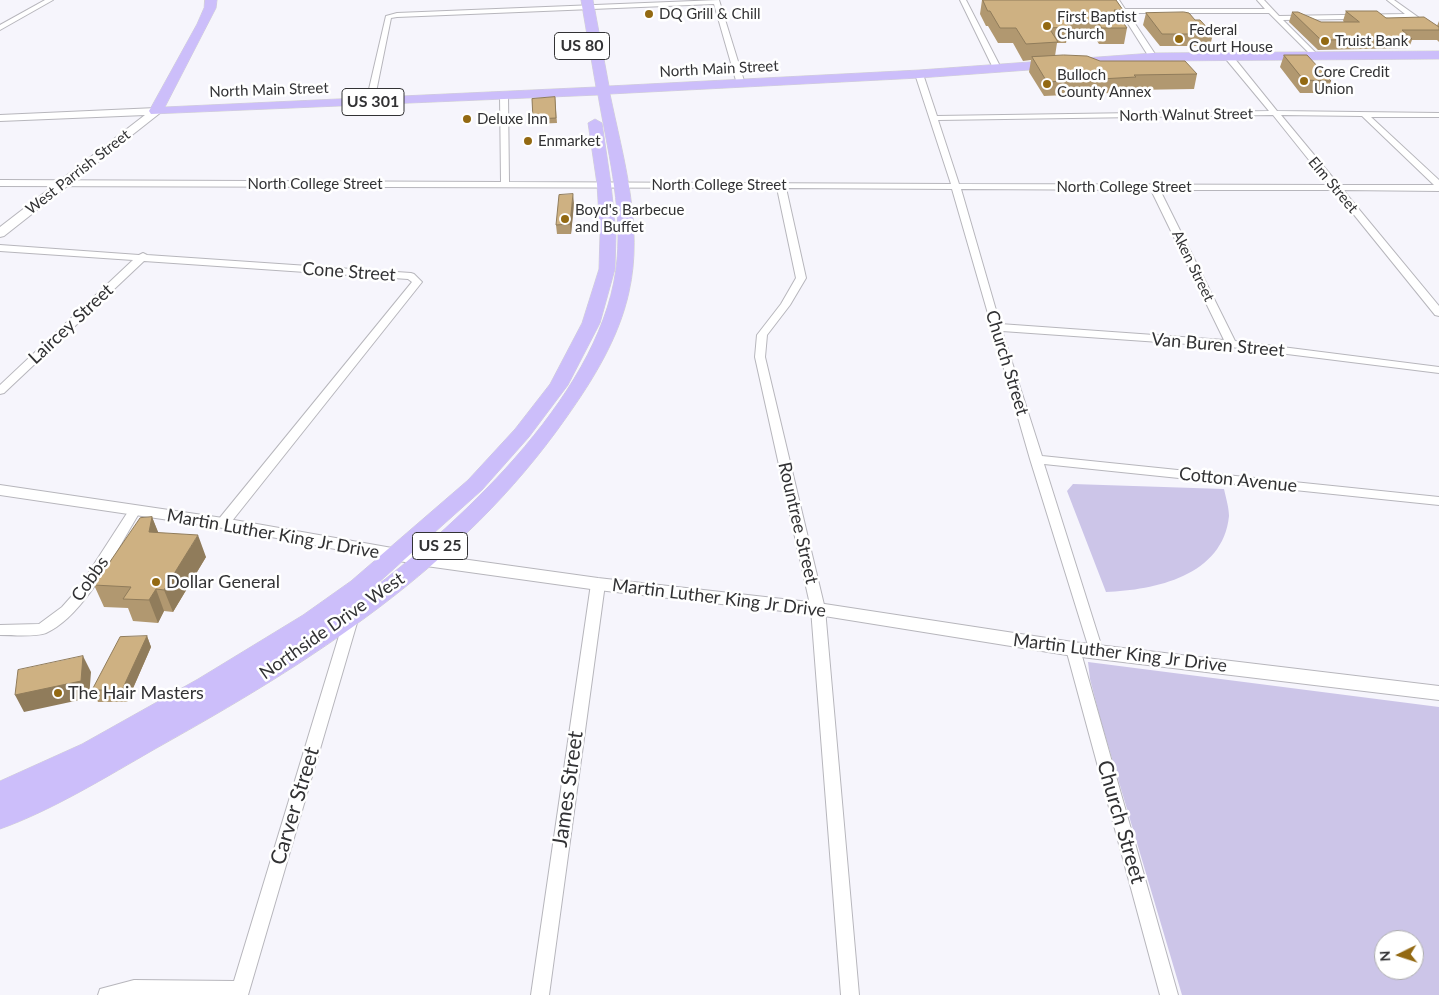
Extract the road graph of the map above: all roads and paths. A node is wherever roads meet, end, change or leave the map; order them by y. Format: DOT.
graph roads {
  1 [pos="50,0"];
  2 [pos="211,0"];
  3 [pos="963,0"];
  4 [pos="1116,0"];
  5 [pos="1260,0"];
  6 [pos="1390,0"];
  7 [pos="716,1"];
  8 [pos="574,4"];
  9 [pos="587,4"];
  10 [pos="1124,11"];
  11 [pos="1271,11"];
  12 [pos="1413,16"];
  13 [pos="1277,18"];
  14 [pos="1422,22"];
  15 [pos="1439,22"];
  16 [pos="577,23"];
  17 [pos="0,28"];
  18 [pos="1439,34"];
  19 [pos="1228,56"];
  20 [pos="1314,56"];
  21 [pos="1153,57"];
  22 [pos="1437,57"];
  23 [pos="997,68"];
  24 [pos="919,74"];
  25 [pos="741,84"];
  26 [pos="594,86"];
  27 [pos="504,96"];
  28 [pos="370,102"];
  29 [pos="156,111"];
  30 [pos="1273,114"];
  31 [pos="1364,114"];
  32 [pos="1439,115"];
  33 [pos="0,118"];
  34 [pos="934,118"];
  35 [pos="66,182"];
  36 [pos="0,183"];
  37 [pos="505,184"];
  38 [pos="612,184"];
  39 [pos="781,186"];
  40 [pos="956,187"];
  41 [pos="1154,187"];
  42 [pos="1439,187"];
  43 [pos="1336,188"];
  44 [pos="0,233"];
  45 [pos="0,248"];
  46 [pos="143,256"];
  47 [pos="1439,313"];
  48 [pos="996,327"];
  49 [pos="1231,344"];
  50 [pos="1439,370"];
  51 [pos="0,391"];
  52 [pos="1036,459"];
  53 [pos="0,490"];
  54 [pos="1439,501"];
  55 [pos="135,510"];
  56 [pos="223,522"];
  57 [pos="396,556"];
  58 [pos="426,560"];
  59 [pos="598,584"];
  60 [pos="818,609"];
  61 [pos="352,616"];
  62 [pos="0,630"];
  63 [pos="1073,649"];
  64 [pos="1096,651"];
  65 [pos="1439,693"];
  66 [pos="0,793"];
  67 [pos="0,817"];
  68 [pos="240,992"];
  69 [pos="107,995"];
  70 [pos="540,995"];
  71 [pos="850,995"];
  72 [pos="1169,995"];
  1 -- 17 [label="street"];
  2 -- 29 [label="main road"];
  3 -- 23 [label="street"];
  4 -- 10 [label="street"];
  5 -- 11 [label="street"];
  6 -- 12 [label="street"];
  7 -- 9 [label="street"];
  7 -- 25 [label="street"];
  8 -- 9 [label="street"];
  8 -- 16 [label="main road, US 80"];
  8 -- 28 [label="street"];
  9 -- 26 [label="main road, US 80"];
  10 -- 11 [label="street"];
  10 -- 21 [label="street"];
  11 -- 13 [label="street"];
  12 -- 13 [label="street"];
  12 -- 14 [label="street"];
  13 -- 20 [label="street"];
  14 -- 15 [label="street"];
  14 -- 18 [label="street"];
  19 -- 20 [label="main road, North Main Street"];
  19 -- 21 [label="main road, North Main Street"];
  19 -- 30 [label="street, Elm Street"];
  20 -- 22 [label="main road, North Main Street"];
  21 -- 23 [label="main road, North Main Street"];
  23 -- 24 [label="main road, North Main Street"];
  24 -- 25 [label="main road, North Main Street"];
  24 -- 34 [label="street, Church Street"];
  25 -- 26 [label="main road, North Main Street"];
  26 -- 27 [label="main road, North Main Street / US 301"];
  26 -- 38 [label="main road, Northside Drive West / US 25"];
  27 -- 28 [label="main road, North Main Street / US 301"];
  27 -- 37 [label="street"];
  28 -- 29 [label="main road, North Main Street / US 301"];
  29 -- 33 [label="street, North Main Street"];
  29 -- 35 [label="street, West Parrish Street"];
  30 -- 31 [label="street, North Walnut Street"];
  30 -- 34 [label="street, North Walnut Street"];
  30 -- 43 [label="street, Elm Street"];
  31 -- 32 [label="street, North Walnut Street"];
  31 -- 42 [label="street"];
  34 -- 40 [label="street, Church Street"];
  35 -- 36 [label="street, North College Street"];
  35 -- 37 [label="street, North College Street"];
  35 -- 44 [label="street, West Parrish Street"];
  37 -- 38 [label="street, North College Street"];
  38 -- 39 [label="street, North College Street"];
  38 -- 57 [label="main road, Northside Drive West / US 25"];
  38 -- 58 [label="main road, Northside Drive West / US 25"];
  39 -- 40 [label="street, North College Street"];
  39 -- 60 [label="street, Rountree Street"];
  40 -- 41 [label="street, North College Street"];
  40 -- 48 [label="street, Church Street"];
  41 -- 43 [label="street, North College Street"];
  41 -- 49 [label="street, Aken Street"];
  42 -- 43 [label="street, North College Street"];
  43 -- 47 [label="street, Elm Street"];
  45 -- 46 [label="street, Cone Street"];
  46 -- 51 [label="street, Laircey Street"];
  46 -- 56 [label="street, Cone Street"];
  48 -- 49 [label="street, Van Buren Street"];
  48 -- 52 [label="street, Church Street"];
  49 -- 50 [label="street, Van Buren Street"];
  52 -- 54 [label="street, Cotton Avenue"];
  52 -- 64 [label="street, Church Street"];
  53 -- 55 [label="street, Martin Luther King Jr Drive"];
  55 -- 56 [label="street, Martin Luther King Jr Drive"];
  55 -- 62 [label="street, Cobbs"];
  56 -- 57 [label="street, Martin Luther King Jr Drive"];
  57 -- 58 [label="street, Martin Luther King Jr Drive"];
  57 -- 66 [label="main road, Northside Drive West / US 25"];
  58 -- 59 [label="street, Martin Luther King Jr Drive"];
  58 -- 61 [label="main road, Northside Drive West / US 25"];
  59 -- 60 [label="street, Martin Luther King Jr Drive"];
  59 -- 70 [label="street, James Street"];
  60 -- 63 [label="street, Martin Luther King Jr Drive"];
  60 -- 71 [label="street, Rountree Street"];
  61 -- 67 [label="main road, Northside Drive West / US 25"];
  61 -- 68 [label="street, Carver Street"];
  63 -- 64 [label="street, Martin Luther King Jr Drive"];
  63 -- 72 [label="street, Church Street"];
  64 -- 65 [label="street, Martin Luther King Jr Drive"];
  68 -- 69 [label="street"];
}
